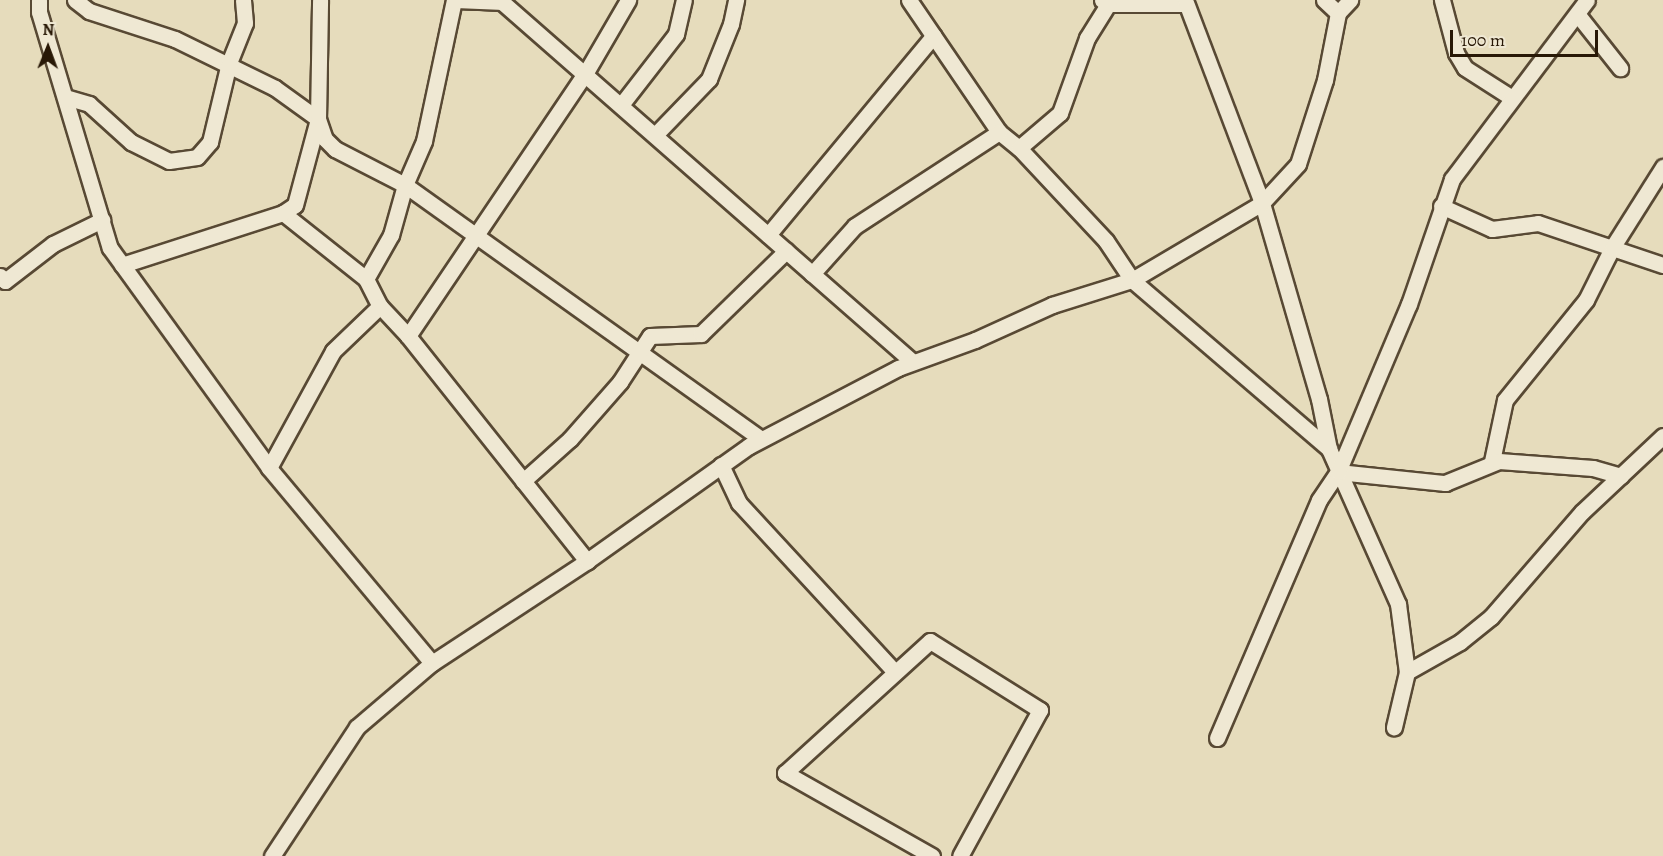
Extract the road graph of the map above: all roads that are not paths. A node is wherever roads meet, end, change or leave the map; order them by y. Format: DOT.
graph roads {
  1 [pos="39,0"];
  2 [pos="75,0"];
  3 [pos="243,0"];
  4 [pos="320,0"];
  5 [pos="455,0"];
  6 [pos="628,0"];
  7 [pos="684,0"];
  8 [pos="736,0"];
  9 [pos="909,0"];
  10 [pos="1324,0"];
  11 [pos="1350,0"];
  12 [pos="1442,0"];
  13 [pos="1587,0"];
  14 [pos="504,1"];
  15 [pos="1105,2"];
  16 [pos="1186,2"];
  17 [pos="1338,13"];
  18 [pos="1578,15"];
  19 [pos="933,36"];
  20 [pos="229,63"];
  21 [pos="1620,68"];
  22 [pos="585,74"];
  23 [pos="64,97"];
  24 [pos="1512,98"];
  25 [pos="621,105"];
  26 [pos="318,119"];
  27 [pos="999,132"];
  28 [pos="655,135"];
  29 [pos="1019,148"];
  30 [pos="1663,166"];
  31 [pos="405,185"];
  32 [pos="1262,203"];
  33 [pos="1441,206"];
  34 [pos="283,213"];
  35 [pos="102,220"];
  36 [pos="768,235"];
  37 [pos="472,236"];
  38 [pos="1612,248"];
  39 [pos="786,251"];
  40 [pos="122,265"];
  41 [pos="1663,265"];
  42 [pos="812,274"];
  43 [pos="0,276"];
  44 [pos="366,279"];
  45 [pos="1132,280"];
  46 [pos="380,306"];
  47 [pos="408,336"];
  48 [pos="638,354"];
  49 [pos="913,362"];
  50 [pos="1663,436"];
  51 [pos="761,439"];
  52 [pos="1329,449"];
  53 [pos="1492,461"];
  54 [pos="721,465"];
  55 [pos="269,468"];
  56 [pos="1338,472"];
  57 [pos="1621,476"];
  58 [pos="523,481"];
  59 [pos="587,561"];
  60 [pos="432,663"];
  61 [pos="895,672"];
  62 [pos="1407,672"];
  63 [pos="1394,727"];
  64 [pos="1217,738"];
  65 [pos="272,856"];
  66 [pos="932,856"];
  67 [pos="960,856"];
  1 -- 23 [label="street"];
  2 -- 20 [label="street"];
  3 -- 20 [label="street"];
  4 -- 26 [label="street"];
  5 -- 14 [label="street"];
  5 -- 31 [label="street"];
  6 -- 22 [label="street"];
  7 -- 25 [label="street"];
  8 -- 28 [label="street"];
  9 -- 19 [label="street"];
  10 -- 17 [label="street"];
  11 -- 17 [label="street"];
  12 -- 24 [label="street"];
  13 -- 18 [label="street"];
  14 -- 22 [label="street"];
  15 -- 16 [label="street"];
  15 -- 29 [label="street"];
  16 -- 32 [label="street"];
  17 -- 32 [label="street"];
  18 -- 21 [label="street"];
  18 -- 24 [label="street"];
  19 -- 27 [label="street"];
  19 -- 36 [label="street"];
  20 -- 23 [label="street"];
  20 -- 26 [label="street"];
  22 -- 25 [label="street"];
  22 -- 37 [label="street"];
  23 -- 35 [label="street"];
  24 -- 33 [label="street"];
  25 -- 28 [label="street"];
  26 -- 31 [label="street"];
  26 -- 34 [label="street"];
  27 -- 29 [label="street"];
  27 -- 42 [label="street"];
  28 -- 36 [label="street"];
  29 -- 45 [label="street"];
  30 -- 38 [label="street"];
  31 -- 37 [label="street"];
  31 -- 44 [label="street"];
  32 -- 45 [label="street"];
  32 -- 52 [label="street"];
  33 -- 38 [label="street"];
  33 -- 56 [label="street"];
  34 -- 40 [label="street"];
  34 -- 44 [label="street"];
  35 -- 40 [label="street"];
  35 -- 43 [label="street"];
  36 -- 39 [label="street"];
  37 -- 47 [label="street"];
  37 -- 48 [label="street"];
  38 -- 41 [label="street"];
  38 -- 53 [label="street"];
  39 -- 42 [label="street"];
  39 -- 48 [label="street"];
  40 -- 55 [label="street"];
  42 -- 49 [label="street"];
  44 -- 46 [label="street"];
  45 -- 49 [label="street"];
  45 -- 52 [label="street"];
  46 -- 47 [label="street"];
  46 -- 55 [label="street"];
  47 -- 58 [label="street"];
  48 -- 51 [label="street"];
  48 -- 58 [label="street"];
  49 -- 51 [label="street"];
  50 -- 57 [label="street"];
  51 -- 54 [label="street"];
  52 -- 56 [label="street"];
  53 -- 56 [label="street"];
  53 -- 57 [label="street"];
  54 -- 59 [label="street"];
  54 -- 61 [label="street"];
  55 -- 60 [label="street"];
  56 -- 62 [label="street"];
  56 -- 64 [label="street"];
  57 -- 62 [label="street"];
  58 -- 59 [label="street"];
  59 -- 60 [label="street"];
  60 -- 65 [label="street"];
  61 -- 66 [label="street"];
  61 -- 67 [label="street"];
  62 -- 63 [label="street"];
}
